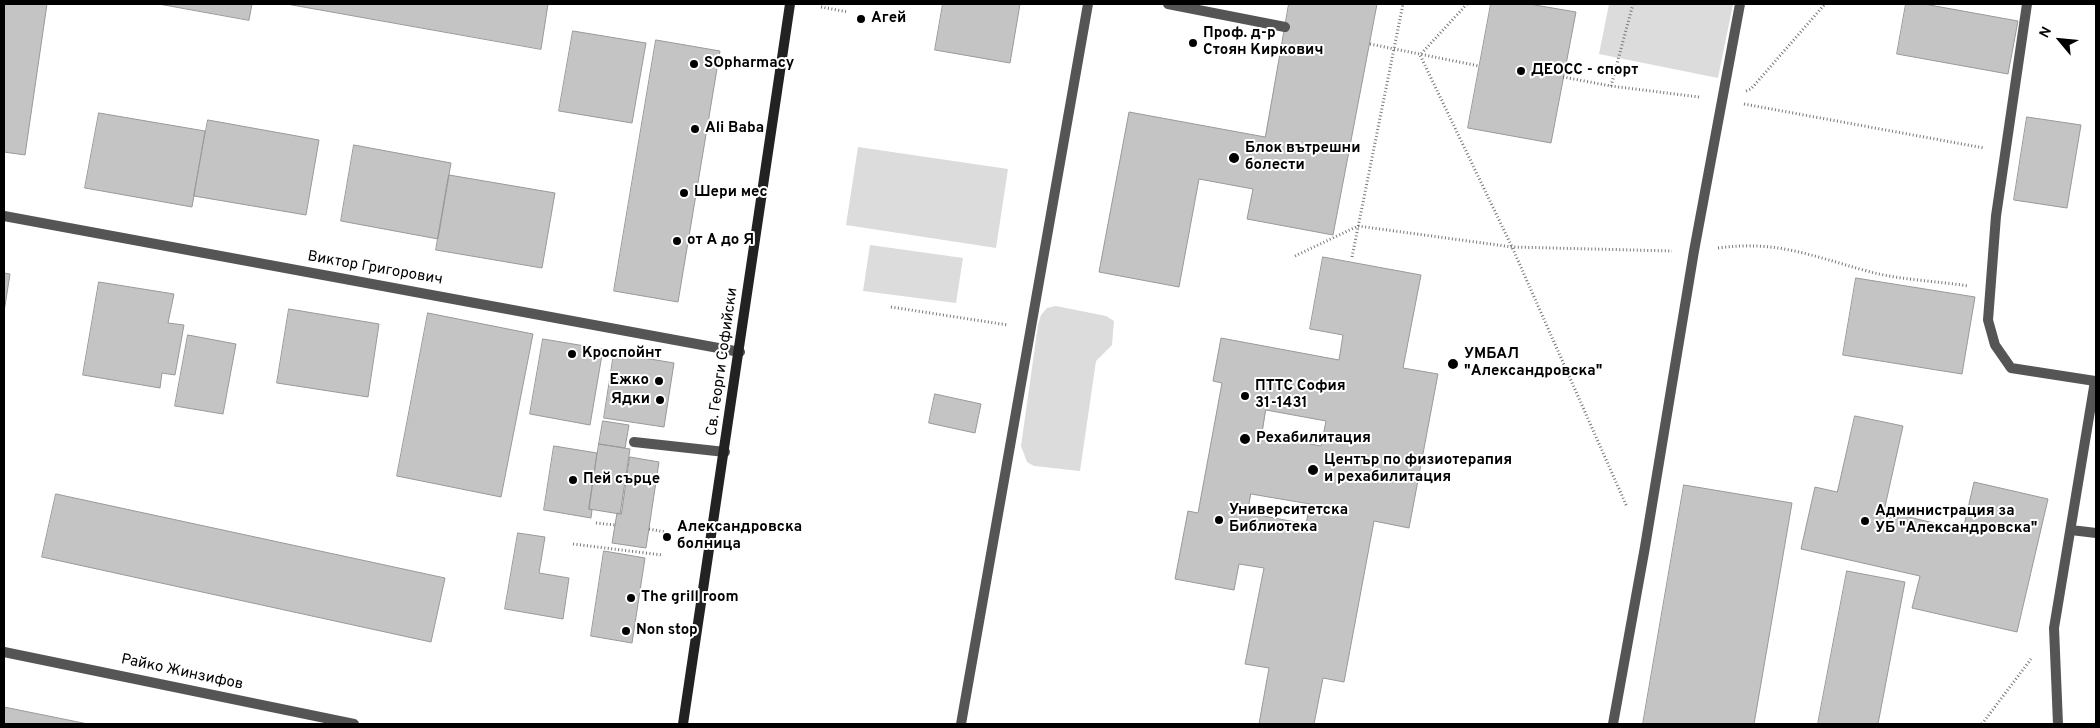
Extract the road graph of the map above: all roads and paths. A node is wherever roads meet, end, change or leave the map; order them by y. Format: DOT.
graph roads {
  1 [pos="790,4"];
  2 [pos="1088,4"];
  3 [pos="1168,4"];
  4 [pos="1404,4"];
  5 [pos="1468,4"];
  6 [pos="1633,4"];
  7 [pos="1740,4"];
  8 [pos="1825,4"];
  9 [pos="2027,4"];
  10 [pos="821,7"];
  11 [pos="848,12"];
  12 [pos="1285,27"];
  13 [pos="1370,44"];
  14 [pos="1395,50"];
  15 [pos="1420,55"];
  16 [pos="1479,66"];
  17 [pos="1563,77"];
  18 [pos="1611,86"];
  19 [pos="1722,100"];
  20 [pos="2006,152"];
  21 [pos="4,216"];
  22 [pos="1358,226"];
  23 [pos="1512,247"];
  24 [pos="1694,251"];
  25 [pos="1295,256"];
  26 [pos="1352,256"];
  27 [pos="1990,289"];
  28 [pos="890,307"];
  29 [pos="1030,329"];
  30 [pos="740,352"];
  31 [pos="2096,381"];
  32 [pos="634,442"];
  33 [pos="725,452"];
  34 [pos="1629,511"];
  35 [pos="596,523"];
  36 [pos="615,525"];
  37 [pos="649,529"];
  38 [pos="2071,530"];
  39 [pos="666,532"];
  40 [pos="2096,533"];
  41 [pos="573,544"];
  42 [pos="662,555"];
  43 [pos="2054,628"];
  44 [pos="4,652"];
  45 [pos="326,721"];
  46 [pos="354,724"];
  47 [pos="683,724"];
  48 [pos="962,724"];
  49 [pos="1613,724"];
  50 [pos="1982,724"];
  51 [pos="2058,724"];
  1 -- 30 [label="main road, Св. Георги Софийски"];
  2 -- 29 [label="street"];
  3 -- 12 [label="street"];
  4 -- 14 [label="path"];
  5 -- 15 [label="path"];
  6 -- 18 [label="path"];
  7 -- 19 [label="street"];
  8 -- 19 [label="path"];
  9 -- 20 [label="street"];
  10 -- 11 [label="path"];
  13 -- 14 [label="path"];
  14 -- 15 [label="path"];
  14 -- 22 [label="path"];
  15 -- 16 [label="path"];
  15 -- 23 [label="path"];
  17 -- 18 [label="path"];
  18 -- 19 [label="path"];
  19 -- 20 [label="path"];
  19 -- 24 [label="street"];
  20 -- 27 [label="street"];
  21 -- 30 [label="street, Виктор Григорович"];
  22 -- 23 [label="path"];
  22 -- 25 [label="path"];
  22 -- 26 [label="path"];
  23 -- 24 [label="path"];
  23 -- 34 [label="path"];
  24 -- 27 [label="path"];
  24 -- 49 [label="street"];
  27 -- 31 [label="street"];
  28 -- 29 [label="path"];
  29 -- 48 [label="street"];
  30 -- 33 [label="main road, Св. Георги Софийски"];
  31 -- 38 [label="street"];
  32 -- 33 [label="street"];
  33 -- 47 [label="main road, Св. Георги Софийски"];
  35 -- 36 [label="path"];
  37 -- 39 [label="path"];
  38 -- 40 [label="street"];
  38 -- 43 [label="street"];
  41 -- 42 [label="path"];
  43 -- 50 [label="path"];
  43 -- 51 [label="street"];
  44 -- 45 [label="street, Райко Жинзифов"];
  45 -- 46 [label="street, Райко Жинзифов"];
}
